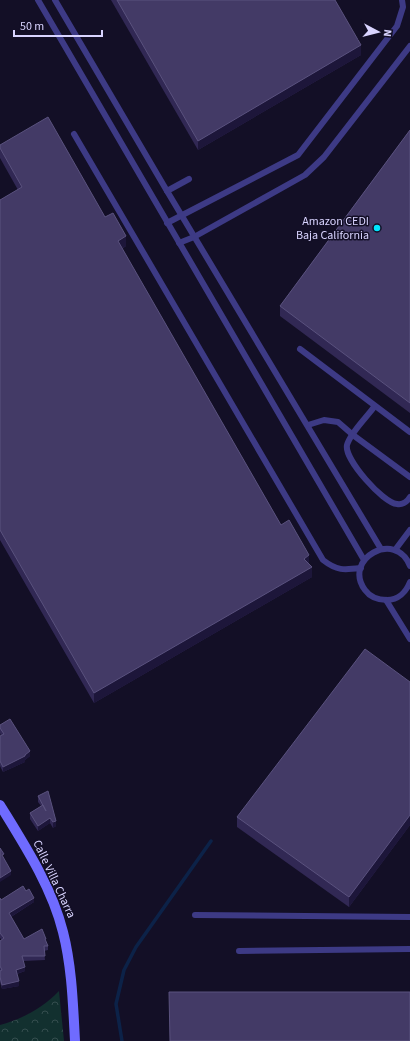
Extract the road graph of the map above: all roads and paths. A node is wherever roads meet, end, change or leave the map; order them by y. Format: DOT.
graph roads {
  1 [pos="38,0"];
  2 [pos="56,0"];
  3 [pos="402,0"];
  4 [pos="410,46"];
  5 [pos="74,134"];
  6 [pos="189,179"];
  7 [pos="167,191"];
  8 [pos="181,216"];
  9 [pos="167,223"];
  10 [pos="194,237"];
  11 [pos="179,243"];
  12 [pos="300,349"];
  13 [pos="374,407"];
  14 [pos="308,425"];
  15 [pos="410,432"];
  16 [pos="353,435"];
  17 [pos="410,477"];
  18 [pos="410,497"];
  19 [pos="410,530"];
  20 [pos="381,549"];
  21 [pos="395,550"];
  22 [pos="364,560"];
  23 [pos="410,566"];
  24 [pos="360,568"];
  25 [pos="410,582"];
  26 [pos="386,600"];
  27 [pos="410,639"];
  28 [pos="0,805"];
  29 [pos="195,914"];
  30 [pos="410,917"];
  31 [pos="410,949"];
  32 [pos="239,951"];
  33 [pos="75,1041"];
  1 -- 9 [label="lane"];
  2 -- 7 [label="lane"];
  3 -- 8 [label="lane"];
  4 -- 10 [label="lane"];
  5 -- 24 [label="lane"];
  6 -- 7 [label="lane"];
  7 -- 8 [label="lane"];
  8 -- 9 [label="lane"];
  8 -- 10 [label="lane"];
  9 -- 11 [label="lane"];
  10 -- 11 [label="lane"];
  10 -- 14 [label="lane"];
  11 -- 22 [label="lane"];
  12 -- 13 [label="lane"];
  13 -- 15 [label="lane"];
  13 -- 16 [label="lane"];
  14 -- 16 [label="lane"];
  14 -- 20 [label="lane"];
  16 -- 17 [label="lane"];
  16 -- 18 [label="lane"];
  19 -- 21 [label="lane"];
  20 -- 21 [label="lane"];
  20 -- 22 [label="lane"];
  21 -- 23 [label="lane"];
  22 -- 24 [label="lane"];
  24 -- 26 [label="lane"];
  25 -- 26 [label="lane"];
  26 -- 27 [label="lane"];
  28 -- 33 [label="street, Calle Villa Charra"];
  29 -- 30 [label="lane"];
  31 -- 32 [label="lane"];
}
